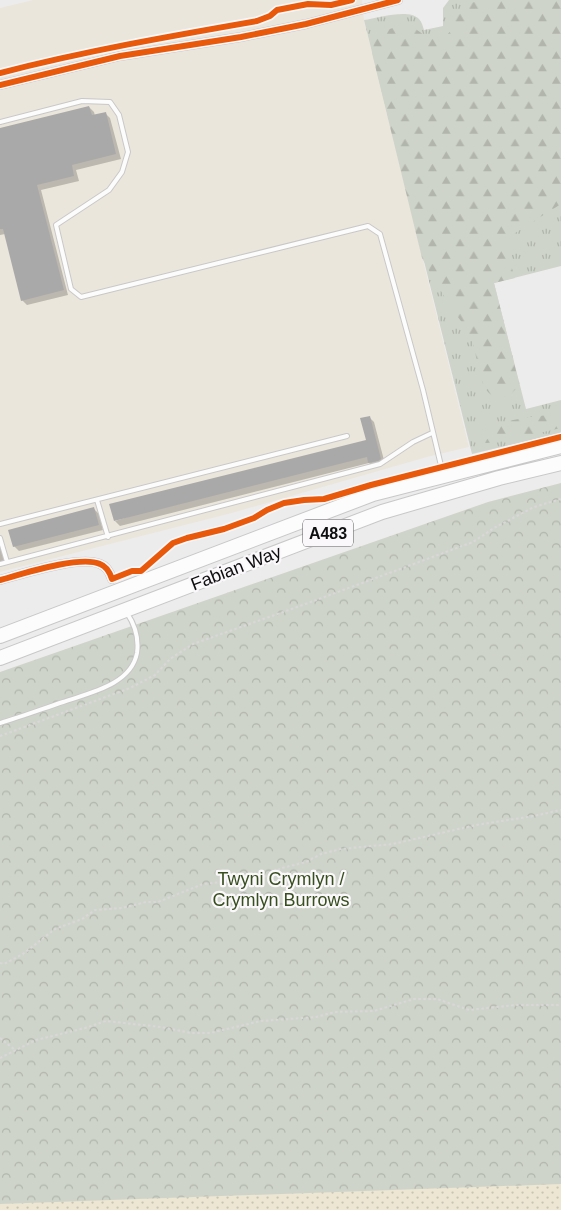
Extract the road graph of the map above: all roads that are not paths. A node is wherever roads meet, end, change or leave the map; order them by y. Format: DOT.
graph roads {
  1 [pos="398,0"];
  2 [pos="0,85"];
  3 [pos="0,122"];
  4 [pos="432,433"];
  5 [pos="347,436"];
  6 [pos="561,446"];
  7 [pos="561,463"];
  8 [pos="444,476"];
  9 [pos="97,500"];
  10 [pos="0,524"];
  11 [pos="108,537"];
  12 [pos="0,538"];
  13 [pos="7,562"];
  14 [pos="0,564"];
  15 [pos="0,580"];
  16 [pos="119,597"];
  17 [pos="0,636"];
  18 [pos="0,658"];
  19 [pos="0,723"];
  1 -- 2 [label="street"];
  3 -- 4 [label="lane"];
  4 -- 8 [label="lane"];
  4 -- 11 [label="lane"];
  5 -- 9 [label="lane"];
  6 -- 8 [label="highway, Fabian Way / A483"];
  7 -- 16 [label="highway, Fabian Way / A483"];
  8 -- 16 [label="highway, Fabian Way / A483"];
  9 -- 10 [label="lane"];
  9 -- 11 [label="lane"];
  11 -- 13 [label="lane"];
  12 -- 13 [label="lane"];
  13 -- 14 [label="lane"];
  15 -- 16 [label="street"];
  16 -- 17 [label="highway, Fabian Way / A483"];
  16 -- 18 [label="highway, Fabian Way / A483"];
  16 -- 19 [label="lane"];
}
